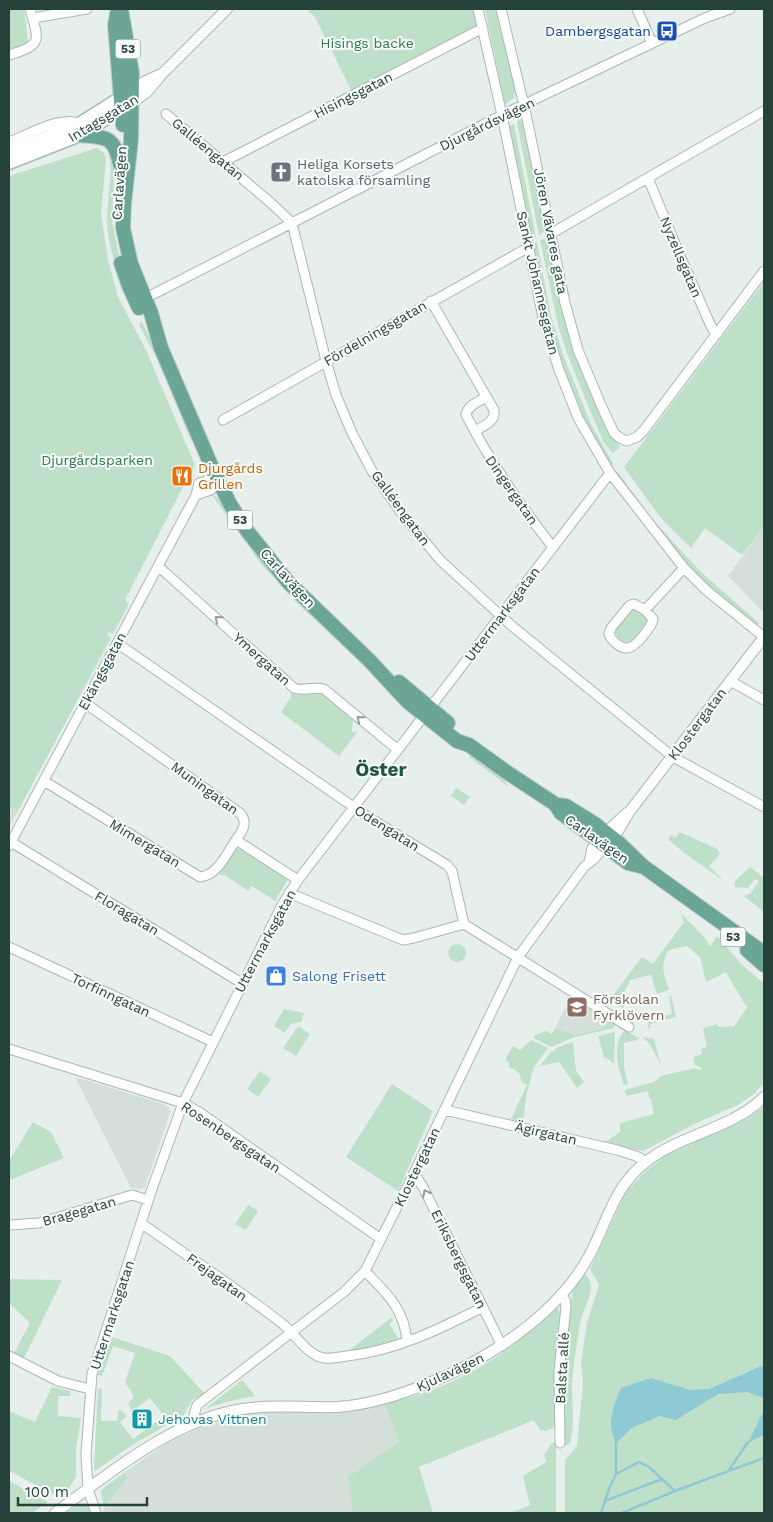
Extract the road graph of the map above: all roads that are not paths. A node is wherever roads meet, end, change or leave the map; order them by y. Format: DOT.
graph roads {
  1 [pos="87,9"];
  2 [pos="118,9"];
  3 [pos="122,9"];
  4 [pos="227,9"];
  5 [pos="478,9"];
  6 [pos="501,9"];
  7 [pos="637,9"];
  8 [pos="718,9"];
  9 [pos="730,9"];
  10 [pos="32,13"];
  11 [pos="705,18"];
  12 [pos="483,28"];
  13 [pos="652,43"];
  14 [pos="9,55"];
  15 [pos="127,100"];
  16 [pos="524,106"];
  17 [pos="764,111"];
  18 [pos="166,114"];
  19 [pos="502,115"];
  20 [pos="80,130"];
  21 [pos="9,142"];
  22 [pos="9,153"];
  23 [pos="223,162"];
  24 [pos="9,163"];
  25 [pos="120,164"];
  26 [pos="648,178"];
  27 [pos="292,223"];
  28 [pos="552,233"];
  29 [pos="529,247"];
  30 [pos="764,271"];
  31 [pos="141,301"];
  32 [pos="431,301"];
  33 [pos="716,335"];
  34 [pos="326,361"];
  35 [pos="486,398"];
  36 [pos="223,420"];
  37 [pos="475,431"];
  38 [pos="610,473"];
  39 [pos="218,481"];
  40 [pos="552,546"];
  41 [pos="158,566"];
  42 [pos="684,568"];
  43 [pos="645,610"];
  44 [pos="502,616"];
  45 [pos="764,637"];
  46 [pos="116,643"];
  47 [pos="730,681"];
  48 [pos="764,700"];
  49 [pos="85,703"];
  50 [pos="427,712"];
  51 [pos="398,750"];
  52 [pos="672,757"];
  53 [pos="44,781"];
  54 [pos="764,807"];
  55 [pos="354,808"];
  56 [pos="605,839"];
  57 [pos="236,840"];
  58 [pos="10,844"];
  59 [pos="298,880"];
  60 [pos="290,894"];
  61 [pos="703,908"];
  62 [pos="464,924"];
  63 [pos="9,947"];
  64 [pos="764,953"];
  65 [pos="518,957"];
  66 [pos="764,965"];
  67 [pos="243,984"];
  68 [pos="629,1027"];
  69 [pos="213,1042"];
  70 [pos="9,1048"];
  71 [pos="764,1097"];
  72 [pos="183,1103"];
  73 [pos="445,1110"];
  74 [pos="646,1162"];
  75 [pos="414,1173"];
  76 [pos="148,1200"];
  77 [pos="141,1223"];
  78 [pos="9,1225"];
  79 [pos="381,1239"];
  80 [pos="365,1271"];
  81 [pos="562,1294"];
  82 [pos="483,1307"];
  83 [pos="292,1332"];
  84 [pos="407,1341"];
  85 [pos="502,1346"];
  86 [pos="9,1356"];
  87 [pos="90,1389"];
  88 [pos="196,1423"];
  89 [pos="560,1443"];
  90 [pos="88,1489"];
  91 [pos="55,1513"];
  92 [pos="96,1513"];
  1 -- 10 [label="street"];
  2 -- 15 [label="main road, Carlavägen / 53"];
  3 -- 15 [label="main road, Carlavägen / 53"];
  4 -- 15 [label="street, Intagsgatan"];
  5 -- 12 [label="street, Sankt Johannesgatan"];
  6 -- 16 [label="street, Jören Vävares gata"];
  7 -- 13 [label="street"];
  8 -- 11 [label="street, Djurgårdsvägen"];
  9 -- 11 [label="street, Djurgårdsvägen"];
  10 -- 14 [label="street"];
  11 -- 13 [label="street, Djurgårdsvägen"];
  12 -- 19 [label="street, Sankt Johannesgatan"];
  12 -- 23 [label="street, Hisingsgatan"];
  13 -- 16 [label="street, Djurgårdsvägen"];
  15 -- 20 [label="main road, Intagsgatan"];
  15 -- 25 [label="main road, Carlavägen / 53"];
  15 -- 31 [label="main road, Carlavägen / 53"];
  16 -- 19 [label="street, Djurgårdsvägen"];
  16 -- 28 [label="street, Jören Vävares gata"];
  17 -- 26 [label="street"];
  18 -- 23 [label="street, Galléengatan"];
  19 -- 27 [label="street, Djurgårdsvägen"];
  19 -- 29 [label="street, Sankt Johannesgatan"];
  20 -- 21 [label="street, Intagsgatan"];
  20 -- 22 [label="main road, Intagsgatan"];
  20 -- 24 [label="main road, Intagsgatan"];
  20 -- 25 [label="main road"];
  23 -- 27 [label="street, Galléengatan"];
  25 -- 31 [label="main road, Carlavägen / 53"];
  26 -- 28 [label="street"];
  26 -- 33 [label="street, Nyzellsgatan"];
  27 -- 31 [label="street, Djurgårdsvägen"];
  27 -- 34 [label="street, Galléengatan"];
  28 -- 33 [label="street, Jören Vävares gata"];
  29 -- 32 [label="street, Fördelningsgatan"];
  29 -- 38 [label="street, Sankt Johannesgatan"];
  30 -- 33 [label="street"];
  31 -- 39 [label="main road, Carlavägen / 53"];
  32 -- 34 [label="street, Fördelningsgatan"];
  32 -- 35 [label="street"];
  34 -- 36 [label="street, Fördelningsgatan"];
  34 -- 44 [label="street, Galléengatan"];
  35 -- 37 [label="street"];
  35 -- 37 [label="street, Dingergatan"];
  37 -- 40 [label="street, Dingergatan"];
  38 -- 40 [label="street, Uttermarksgatan"];
  38 -- 42 [label="street, Sankt Johannesgatan"];
  39 -- 41 [label="street, Ekängsgatan"];
  39 -- 50 [label="main road, Carlavägen / 53"];
  40 -- 44 [label="street, Uttermarksgatan"];
  41 -- 46 [label="street, Ekängsgatan"];
  51 -- 41 [label="street, Ymergatan, one-way"];
  42 -- 43 [label="street"];
  42 -- 45 [label="street, Sankt Johannesgatan"];
  43 -- 43 [label="street"];
  44 -- 50 [label="street, Uttermarksgatan"];
  44 -- 52 [label="street, Galléengatan"];
  45 -- 47 [label="street, Klostergatan"];
  46 -- 49 [label="street, Ekängsgatan"];
  46 -- 55 [label="street, Odengatan"];
  47 -- 48 [label="street"];
  47 -- 52 [label="street, Klostergatan"];
  49 -- 53 [label="street, Ekängsgatan"];
  49 -- 57 [label="street, Muningatan"];
  50 -- 51 [label="street, Uttermarksgatan"];
  50 -- 56 [label="main road, Carlavägen / 53"];
  51 -- 55 [label="street, Uttermarksgatan"];
  52 -- 54 [label="street, Galléengatan"];
  52 -- 56 [label="street, Klostergatan"];
  53 -- 57 [label="street, Mimergatan"];
  53 -- 58 [label="street, Ekängsgatan"];
  55 -- 59 [label="street, Uttermarksgatan"];
  55 -- 62 [label="street, Odengatan"];
  56 -- 61 [label="main road, Carlavägen / 53"];
  56 -- 65 [label="street, Klostergatan"];
  57 -- 59 [label="street"];
  58 -- 67 [label="street, Floragatan"];
  59 -- 60 [label="street, Uttermarksgatan"];
  60 -- 62 [label="street"];
  60 -- 67 [label="street, Uttermarksgatan"];
  61 -- 64 [label="main road, Carlavägen / 53"];
  61 -- 66 [label="main road, Carlavägen / 53"];
  62 -- 65 [label="street"];
  63 -- 69 [label="street, Torfinngatan"];
  65 -- 68 [label="street"];
  65 -- 73 [label="street, Klostergatan"];
  67 -- 69 [label="street, Uttermarksgatan"];
  69 -- 72 [label="street, Uttermarksgatan"];
  70 -- 72 [label="street, Rosenbergsgatan"];
  71 -- 74 [label="street, Kjulavägen"];
  72 -- 76 [label="street, Uttermarksgatan"];
  72 -- 79 [label="street, Rosenbergsgatan"];
  73 -- 74 [label="street, Ägirgatan"];
  73 -- 75 [label="street, Klostergatan"];
  74 -- 81 [label="street, Kjulavägen"];
  75 -- 79 [label="street, Klostergatan"];
  82 -- 75 [label="street, Eriksbergsgatan, one-way"];
  76 -- 77 [label="street, Uttermarksgatan"];
  76 -- 78 [label="street, Bragegatan"];
  77 -- 83 [label="street, Frejagatan"];
  77 -- 87 [label="street, Uttermarksgatan"];
  79 -- 80 [label="street, Klostergatan"];
  80 -- 83 [label="street, Klostergatan"];
  80 -- 84 [label="street"];
  81 -- 85 [label="street, Kjulavägen"];
  81 -- 89 [label="street, Balsta allé"];
  82 -- 84 [label="street, Frejagatan"];
  82 -- 85 [label="street, Eriksbergsgatan"];
  83 -- 84 [label="street, Frejagatan"];
  83 -- 88 [label="street, Klostergatan"];
  85 -- 88 [label="street, Kjulavägen"];
  86 -- 87 [label="street"];
  87 -- 90 [label="street, Uttermarksgatan"];
  88 -- 90 [label="street, Kjulavägen"];
  90 -- 91 [label="street, Kjulavägen"];
  90 -- 92 [label="street, Uttermarksgatan"];
}
